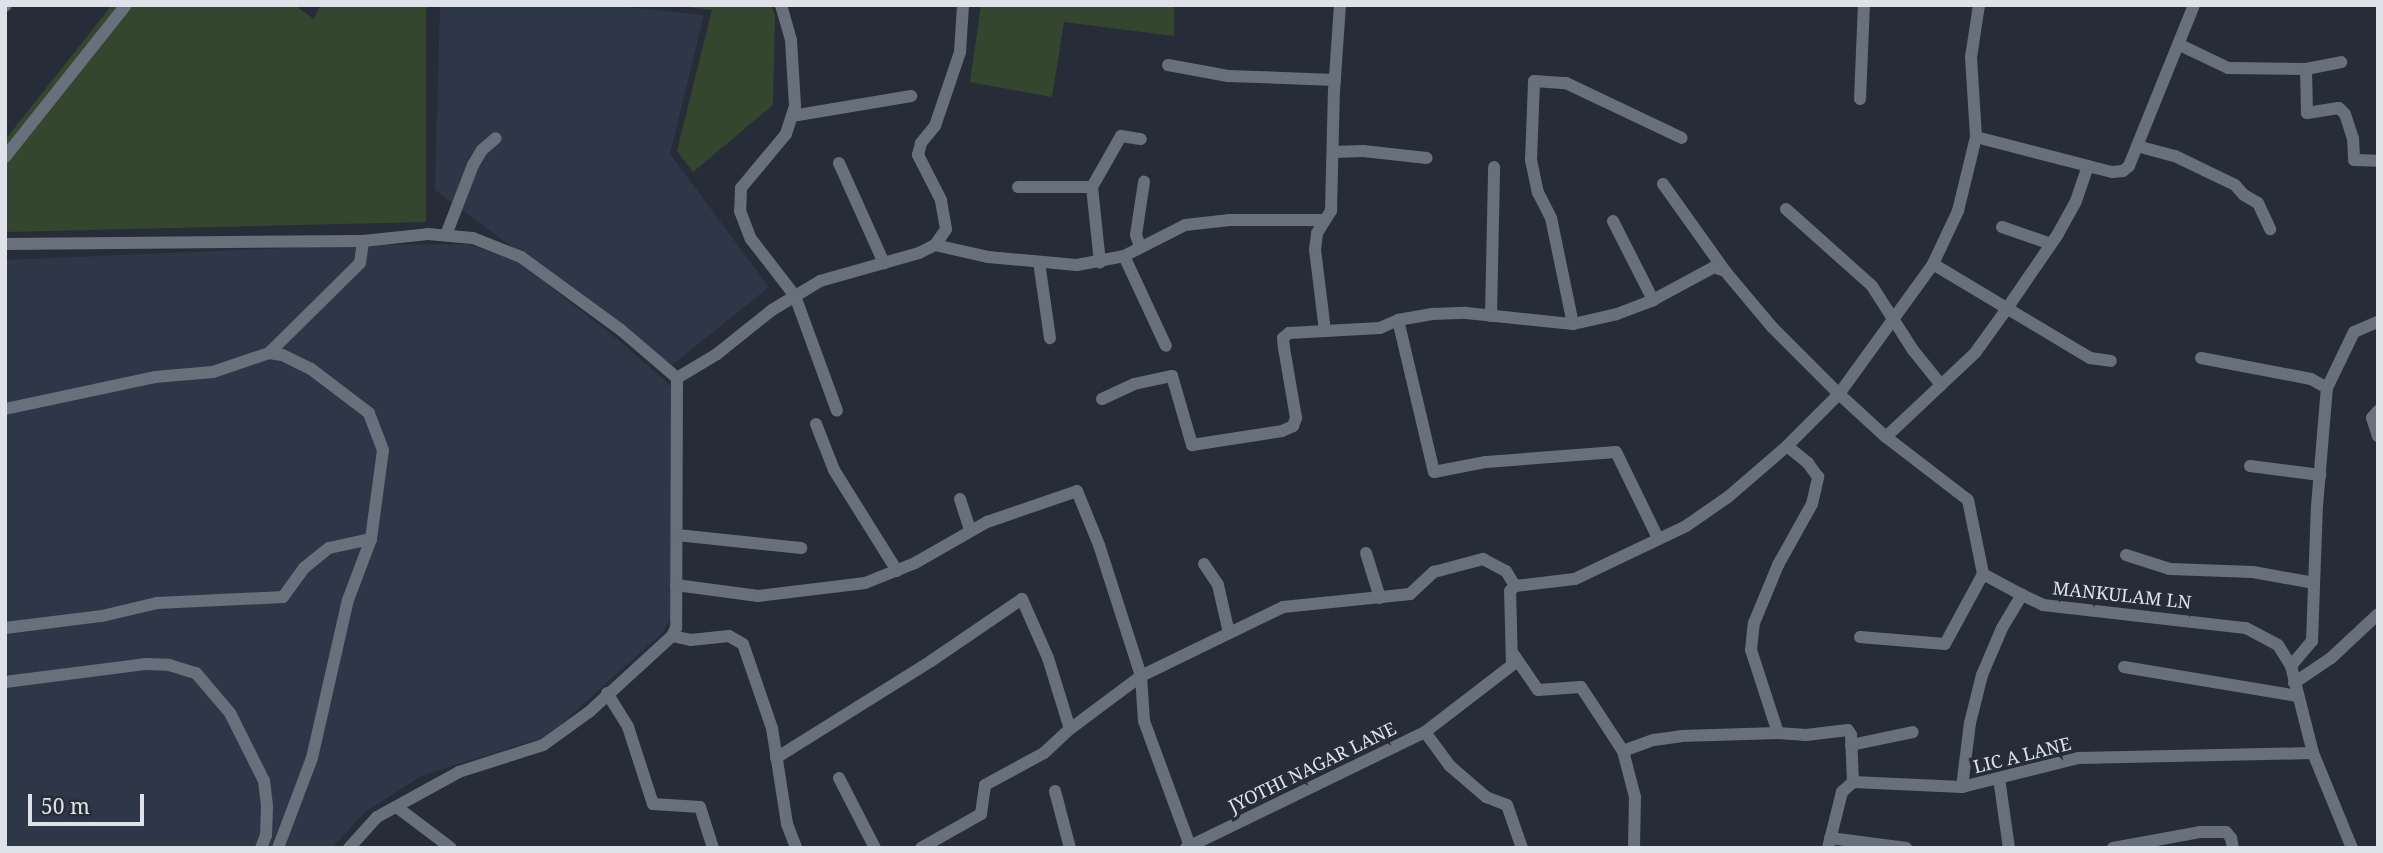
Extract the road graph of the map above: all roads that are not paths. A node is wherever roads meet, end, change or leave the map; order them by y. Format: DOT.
graph roads {
  1 [pos="126,5"];
  2 [pos="780,5"];
  3 [pos="963,5"];
  4 [pos="1340,5"];
  5 [pos="1864,5"];
  6 [pos="1979,5"];
  7 [pos="2194,5"];
  8 [pos="2180,45"];
  9 [pos="2341,62"];
  10 [pos="1168,65"];
  11 [pos="2306,69"];
  12 [pos="1335,80"];
  13 [pos="911,96"];
  14 [pos="1860,99"];
  15 [pos="792,116"];
  16 [pos="1976,137"];
  17 [pos="496,138"];
  18 [pos="1682,138"];
  19 [pos="1141,139"];
  20 [pos="2137,146"];
  21 [pos="1333,152"];
  22 [pos="5,157"];
  23 [pos="1427,158"];
  24 [pos="2378,162"];
  25 [pos="839,163"];
  26 [pos="2088,166"];
  27 [pos="1494,167"];
  28 [pos="1143,182"];
  29 [pos="1663,184"];
  30 [pos="1018,187"];
  31 [pos="1092,187"];
  32 [pos="1786,209"];
  33 [pos="1323,220"];
  34 [pos="1614,221"];
  35 [pos="2002,227"];
  36 [pos="2270,229"];
  37 [pos="446,235"];
  38 [pos="363,241"];
  39 [pos="5,244"];
  40 [pos="2051,244"];
  41 [pos="935,245"];
  42 [pos="1140,247"];
  43 [pos="1124,256"];
  44 [pos="1039,262"];
  45 [pos="884,263"];
  46 [pos="1100,263"];
  47 [pos="1933,264"];
  48 [pos="1725,271"];
  49 [pos="795,296"];
  50 [pos="1653,300"];
  51 [pos="2006,310"];
  52 [pos="1491,316"];
  53 [pos="1398,320"];
  54 [pos="1894,321"];
  55 [pos="2378,322"];
  56 [pos="1573,324"];
  57 [pos="1325,331"];
  58 [pos="1050,338"];
  59 [pos="1166,346"];
  60 [pos="270,353"];
  61 [pos="2202,358"];
  62 [pos="2111,361"];
  63 [pos="677,378"];
  64 [pos="1941,385"];
  65 [pos="2326,388"];
  66 [pos="1839,394"];
  67 [pos="1102,400"];
  68 [pos="5,409"];
  69 [pos="837,411"];
  70 [pos="2378,411"];
  71 [pos="816,424"];
  72 [pos="1886,436"];
  73 [pos="2378,436"];
  74 [pos="1787,446"];
  75 [pos="2250,466"];
  76 [pos="2320,475"];
  77 [pos="960,499"];
  78 [pos="970,530"];
  79 [pos="677,535"];
  80 [pos="1658,538"];
  81 [pos="371,539"];
  82 [pos="801,548"];
  83 [pos="1366,553"];
  84 [pos="2126,555"];
  85 [pos="1204,564"];
  86 [pos="897,570"];
  87 [pos="1983,574"];
  88 [pos="2314,583"];
  89 [pos="676,585"];
  90 [pos="1515,586"];
  91 [pos="2021,595"];
  92 [pos="1380,598"];
  93 [pos="2378,614"];
  94 [pos="5,628"];
  95 [pos="1230,633"];
  96 [pos="672,636"];
  97 [pos="1860,637"];
  98 [pos="1514,655"];
  99 [pos="2291,666"];
  100 [pos="2124,667"];
  101 [pos="1141,676"];
  102 [pos="5,682"];
  103 [pos="2295,689"];
  104 [pos="607,693"];
  105 [pos="1070,729"];
  106 [pos="1425,732"];
  107 [pos="1913,732"];
  108 [pos="1777,733"];
  109 [pos="1851,745"];
  110 [pos="1623,751"];
  111 [pos="2313,753"];
  112 [pos="776,758"];
  113 [pos="839,778"];
  114 [pos="1999,778"];
  115 [pos="1853,782"];
  116 [pos="1962,787"];
  117 [pos="1055,791"];
  118 [pos="398,808"];
  119 [pos="1829,843"];
  120 [pos="1188,847"];
  121 [pos="261,848"];
  122 [pos="278,848"];
  123 [pos="349,848"];
  124 [pos="451,848"];
  125 [pos="713,848"];
  126 [pos="796,848"];
  127 [pos="875,848"];
  128 [pos="920,848"];
  129 [pos="1070,848"];
  130 [pos="1522,848"];
  131 [pos="1634,848"];
  132 [pos="1906,848"];
  133 [pos="2009,848"];
  134 [pos="2113,848"];
  135 [pos="2233,848"];
  136 [pos="2352,848"];
  1 -- 22 [label="street"];
  2 -- 15 [label="street"];
  3 -- 41 [label="street"];
  4 -- 12 [label="street"];
  5 -- 14 [label="street"];
  6 -- 16 [label="street"];
  7 -- 8 [label="street"];
  8 -- 11 [label="street"];
  8 -- 20 [label="street"];
  9 -- 11 [label="street"];
  10 -- 12 [label="street"];
  11 -- 24 [label="street"];
  12 -- 21 [label="street"];
  13 -- 15 [label="street"];
  15 -- 49 [label="street"];
  16 -- 26 [label="street"];
  16 -- 47 [label="street"];
  17 -- 37 [label="street"];
  18 -- 56 [label="street"];
  19 -- 31 [label="street"];
  20 -- 26 [label="street"];
  20 -- 36 [label="street"];
  21 -- 23 [label="street"];
  21 -- 33 [label="street"];
  25 -- 45 [label="street"];
  26 -- 40 [label="street"];
  27 -- 52 [label="street"];
  28 -- 42 [label="street"];
  29 -- 48 [label="street"];
  30 -- 31 [label="street"];
  31 -- 46 [label="street"];
  32 -- 54 [label="street"];
  33 -- 42 [label="street"];
  33 -- 57 [label="street"];
  34 -- 50 [label="street"];
  35 -- 40 [label="street"];
  37 -- 38 [label="street"];
  37 -- 63 [label="street"];
  38 -- 39 [label="street"];
  38 -- 60 [label="street"];
  40 -- 51 [label="street"];
  41 -- 44 [label="street"];
  41 -- 45 [label="street"];
  42 -- 43 [label="street"];
  43 -- 46 [label="street"];
  43 -- 59 [label="street"];
  44 -- 46 [label="street"];
  44 -- 58 [label="street"];
  45 -- 49 [label="street"];
  47 -- 51 [label="street"];
  47 -- 54 [label="street"];
  48 -- 50 [label="street"];
  48 -- 66 [label="street"];
  49 -- 63 [label="street"];
  49 -- 69 [label="street"];
  50 -- 56 [label="street"];
  51 -- 62 [label="street"];
  51 -- 64 [label="street"];
  52 -- 53 [label="street"];
  52 -- 56 [label="street"];
  53 -- 57 [label="street"];
  53 -- 80 [label="street"];
  54 -- 64 [label="street"];
  54 -- 66 [label="street"];
  55 -- 65 [label="street"];
  57 -- 67 [label="street"];
  60 -- 68 [label="street"];
  60 -- 81 [label="street"];
  61 -- 65 [label="street"];
  63 -- 79 [label="street"];
  64 -- 72 [label="street"];
  65 -- 76 [label="street"];
  66 -- 72 [label="street"];
  66 -- 74 [label="street"];
  70 -- 73 [label="street"];
  71 -- 86 [label="street"];
  72 -- 87 [label="street"];
  74 -- 80 [label="street"];
  74 -- 108 [label="street"];
  75 -- 76 [label="street"];
  76 -- 88 [label="street"];
  77 -- 78 [label="street"];
  78 -- 86 [label="street"];
  78 -- 101 [label="street"];
  79 -- 82 [label="street"];
  79 -- 89 [label="street"];
  80 -- 90 [label="street"];
  81 -- 94 [label="street"];
  81 -- 122 [label="street"];
  83 -- 92 [label="street"];
  84 -- 88 [label="street"];
  85 -- 95 [label="street"];
  86 -- 89 [label="street"];
  87 -- 91 [label="street, MANKULAM LN"];
  87 -- 97 [label="street"];
  88 -- 99 [label="street"];
  89 -- 96 [label="street"];
  90 -- 92 [label="street"];
  90 -- 98 [label="street"];
  91 -- 99 [label="street, MANKULAM LN"];
  91 -- 116 [label="street"];
  92 -- 95 [label="street"];
  93 -- 103 [label="street"];
  95 -- 101 [label="street"];
  96 -- 104 [label="street"];
  96 -- 112 [label="street"];
  98 -- 106 [label="street"];
  98 -- 110 [label="street"];
  99 -- 103 [label="street"];
  100 -- 103 [label="street"];
  101 -- 105 [label="street"];
  101 -- 120 [label="street"];
  102 -- 121 [label="street"];
  103 -- 111 [label="street"];
  104 -- 118 [label="street"];
  104 -- 125 [label="street"];
  105 -- 112 [label="street"];
  105 -- 128 [label="street"];
  106 -- 120 [label="street, JYOTHI NAGAR LANE"];
  106 -- 130 [label="street, JYOTHI NAGAR LANE"];
  107 -- 109 [label="street"];
  108 -- 109 [label="street"];
  108 -- 110 [label="street"];
  109 -- 115 [label="street"];
  110 -- 131 [label="street"];
  111 -- 114 [label="street, LIC A LANE"];
  111 -- 136 [label="street"];
  112 -- 126 [label="street"];
  113 -- 127 [label="street"];
  114 -- 116 [label="street, LIC A LANE"];
  114 -- 133 [label="street"];
  115 -- 116 [label="street, LIC A LANE"];
  115 -- 119 [label="street"];
  117 -- 129 [label="street"];
  118 -- 123 [label="street"];
  118 -- 124 [label="street"];
  119 -- 132 [label="street"];
  134 -- 135 [label="street"];
}
